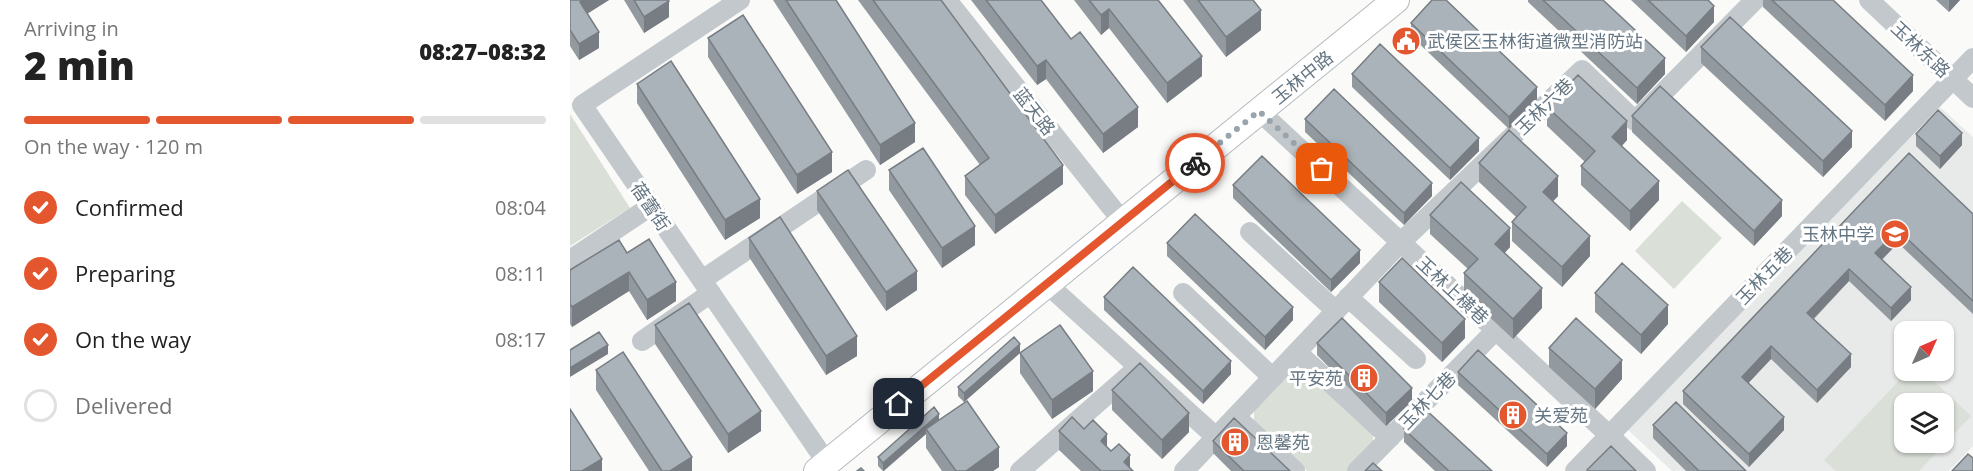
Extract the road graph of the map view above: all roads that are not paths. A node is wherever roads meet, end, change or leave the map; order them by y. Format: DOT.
graph roads {
  1 [pos="740,0"];
  2 [pos="947,0"];
  3 [pos="1396,0"];
  4 [pos="1755,0"];
  5 [pos="1869,0"];
  6 [pos="1973,58"];
  7 [pos="1953,80"];
  8 [pos="1973,98"];
  9 [pos="1259,111"];
  10 [pos="866,170"];
  11 [pos="651,206"];
  12 [pos="1123,222"];
  13 [pos="1250,232"];
  14 [pos="1401,242"];
  15 [pos="570,260"];
  16 [pos="1047,284"];
  17 [pos="706,287"];
  18 [pos="1183,293"];
  19 [pos="1342,304"];
  20 [pos="1496,330"];
  21 [pos="642,341"];
  22 [pos="1297,352"];
  23 [pos="1416,359"];
  24 [pos="1139,367"];
  25 [pos="1273,378"];
  26 [pos="1236,417"];
  27 [pos="1609,435"];
  28 [pos="1216,437"];
  29 [pos="1390,438"];
  30 [pos="822,467"];
  31 [pos="1020,471"];
  32 [pos="1184,471"];
  33 [pos="1295,471"];
  34 [pos="1358,471"];
  35 [pos="1575,471"];
  36 [pos="1646,471"];
  1 -- 11 [label="street, 蓓蕾街"];
  2 -- 12 [label="street, 蓝天路"];
  3 -- 9 [label="main road, 玉林中路"];
  4 -- 14 [label="street, 玉林六巷"];
  5 -- 7 [label="street, 玉林东路"];
  6 -- 7 [label="street, 玉林五巷"];
  7 -- 8 [label="street, 玉林东路"];
  7 -- 27 [label="street, 玉林五巷"];
  9 -- 12 [label="main road, 玉林中路"];
  9 -- 14 [label="street, 玉林上横巷"];
  10 -- 17 [label="street"];
  11 -- 15 [label="street"];
  11 -- 17 [label="street, 蓓蕾街"];
  12 -- 16 [label="main road, 玉林中路"];
  13 -- 19 [label="street"];
  14 -- 19 [label="street, 玉林六巷"];
  14 -- 20 [label="street, 玉林上横巷"];
  16 -- 24 [label="street"];
  16 -- 30 [label="main road, 玉林中路"];
  17 -- 21 [label="street"];
  17 -- 30 [label="street, 蓓蕾街"];
  18 -- 25 [label="street"];
  19 -- 22 [label="street, 玉林六巷"];
  19 -- 23 [label="street"];
  20 -- 27 [label="street, 玉林上横巷"];
  20 -- 29 [label="street, 玉林七巷"];
  22 -- 25 [label="street, 玉林六巷"];
  22 -- 29 [label="street"];
  24 -- 28 [label="street"];
  24 -- 31 [label="street"];
  25 -- 26 [label="street, 玉林六巷"];
  26 -- 28 [label="street, 玉林六巷"];
  26 -- 33 [label="street"];
  27 -- 35 [label="street, 玉林五巷"];
  27 -- 36 [label="street, 玉林上横巷"];
  28 -- 32 [label="street, 玉林六巷"];
  29 -- 34 [label="street, 玉林七巷"];
}
